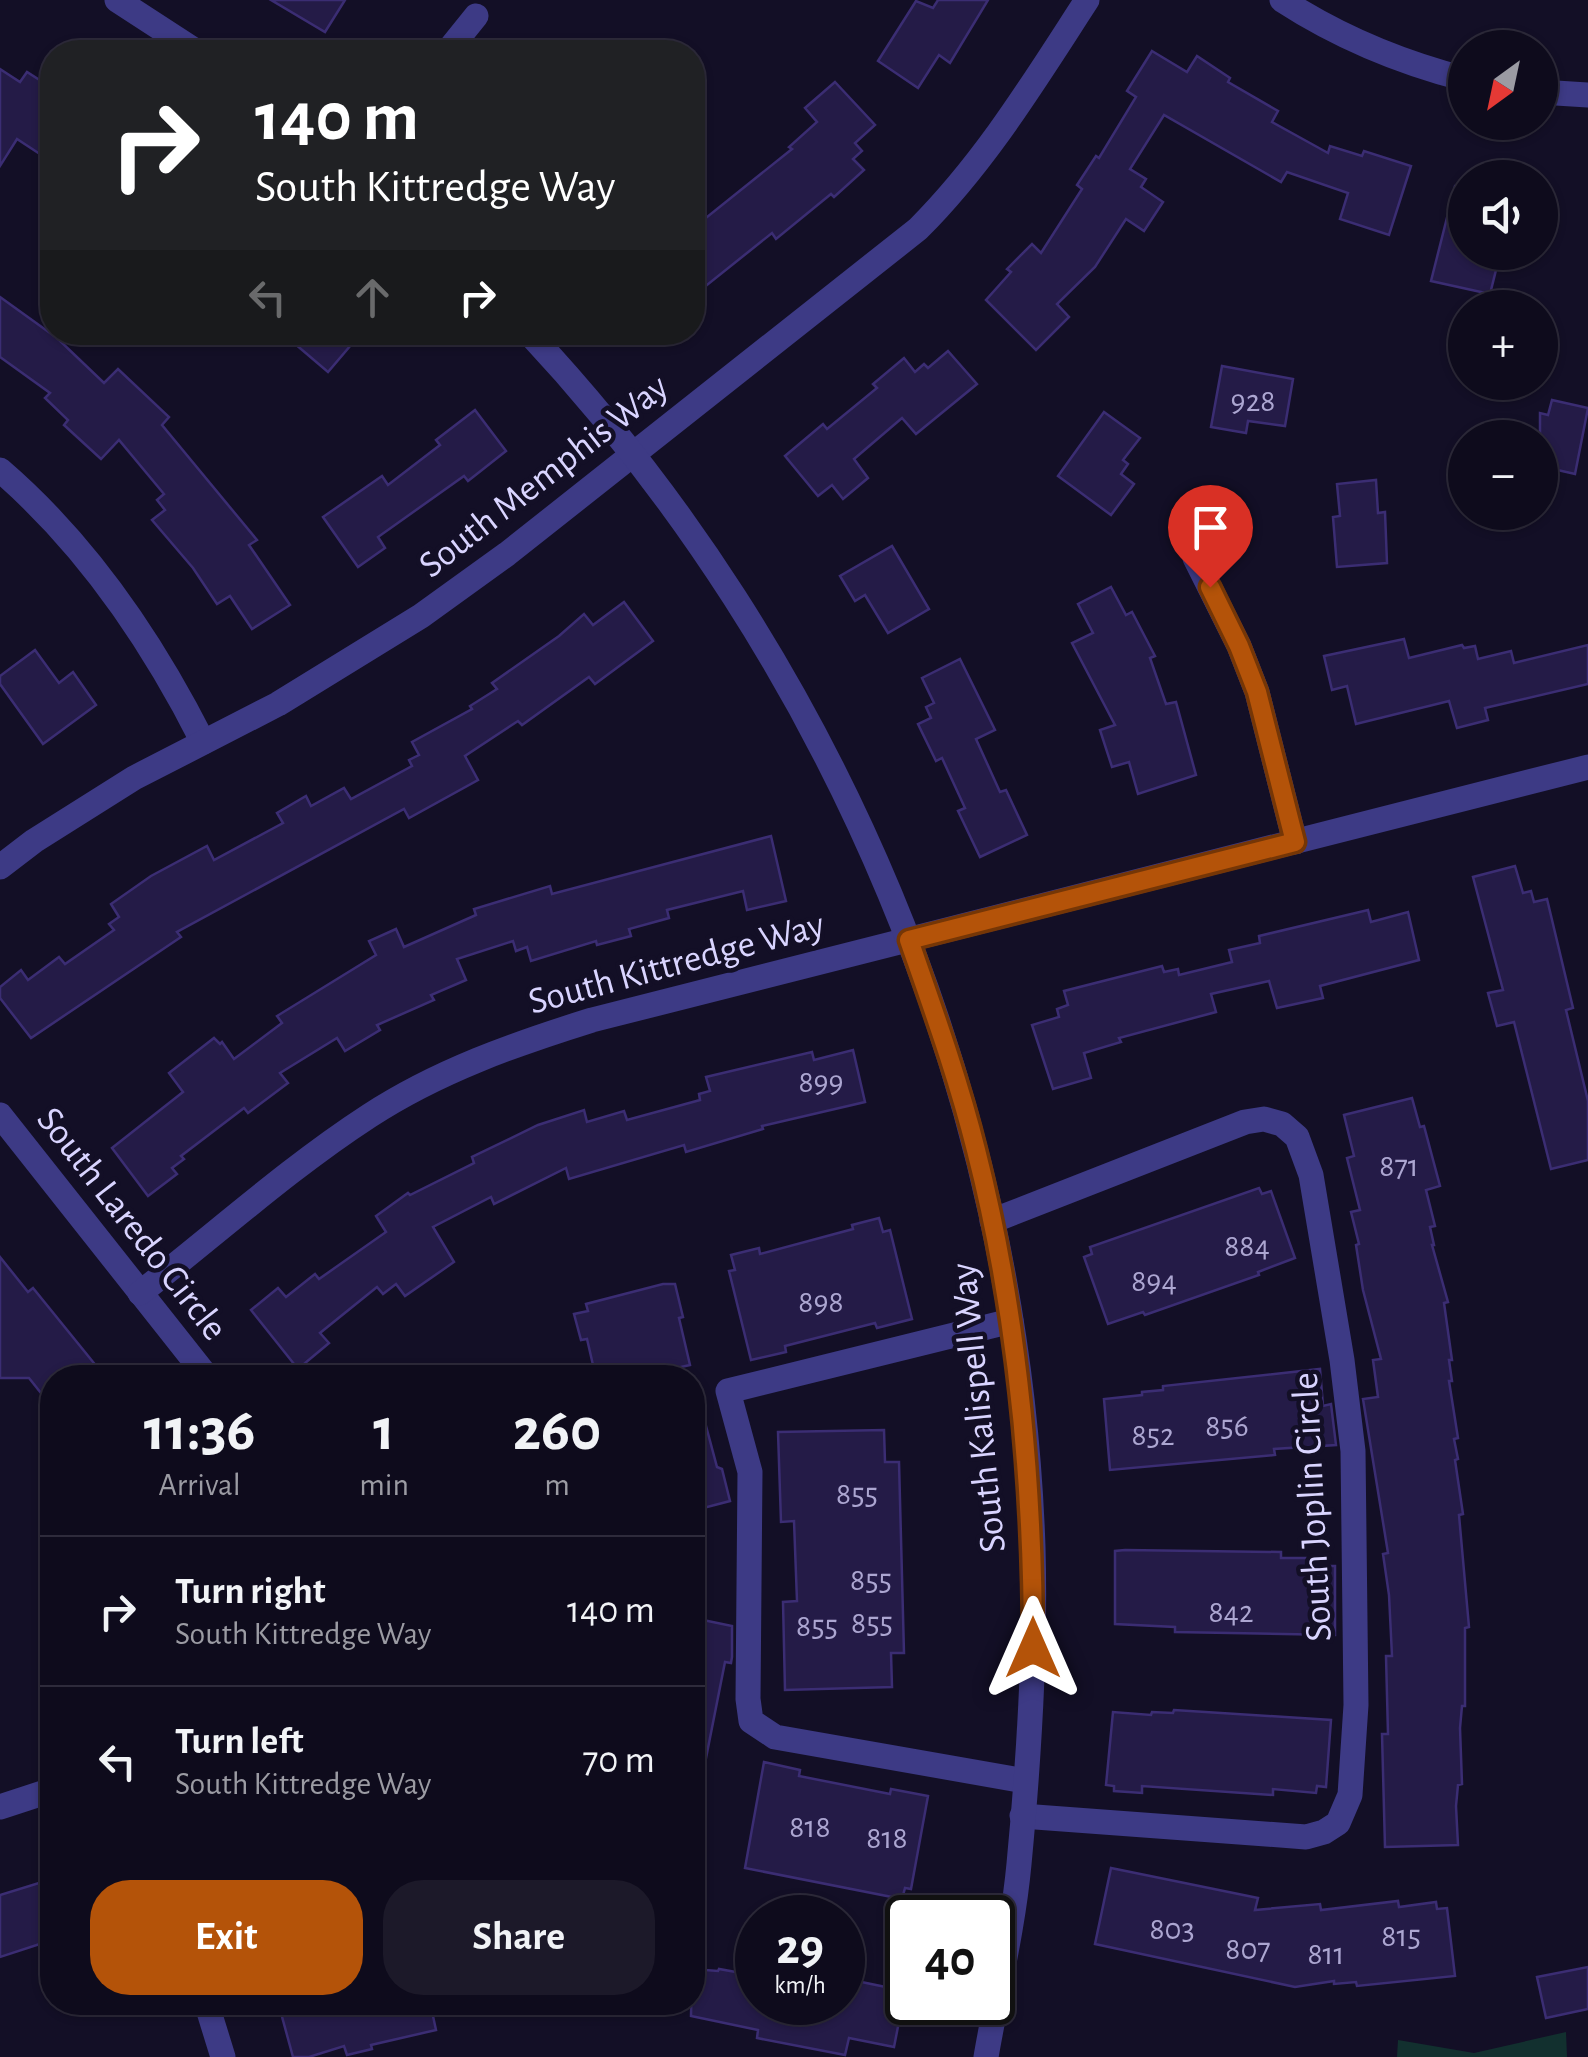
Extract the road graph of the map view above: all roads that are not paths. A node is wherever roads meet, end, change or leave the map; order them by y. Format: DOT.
graph roads {
  1 [pos="117,0"];
  2 [pos="1087,0"];
  3 [pos="1282,0"];
  4 [pos="476,16"];
  5 [pos="179,40"];
  6 [pos="456,40"];
  7 [pos="1448,74"];
  8 [pos="1558,93"];
  9 [pos="1588,95"];
  10 [pos="539,345"];
  11 [pos="633,454"];
  12 [pos="0,470"];
  13 [pos="1226,541"];
  14 [pos="203,742"];
  15 [pos="1588,768"];
  16 [pos="1295,842"];
  17 [pos="0,868"];
  18 [pos="909,940"];
  19 [pos="0,1115"];
  20 [pos="992,1220"];
  21 [pos="140,1292"];
  22 [pos="1011,1322"];
  23 [pos="198,1365"];
  24 [pos="1025,1781"];
  25 [pos="40,1794"];
  26 [pos="0,1806"];
  27 [pos="1022,1816"];
  28 [pos="210,2015"];
  29 [pos="223,2057"];
  30 [pos="986,2057"];
  1 -- 5 [label="street"];
  2 -- 11 [label="street, South Memphis Way"];
  3 -- 7 [label="street"];
  4 -- 6 [label="street"];
  8 -- 9 [label="street"];
  10 -- 11 [label="street, South Kalispell Way"];
  11 -- 14 [label="street, South Memphis Way"];
  11 -- 18 [label="street, South Kalispell Way"];
  12 -- 14 [label="street"];
  13 -- 16 [label="street"];
  14 -- 17 [label="street, South Memphis Way"];
  15 -- 16 [label="street, South Kittredge Way"];
  16 -- 18 [label="street, South Kittredge Way"];
  18 -- 20 [label="street, South Kalispell Way"];
  18 -- 21 [label="street, South Kittredge Way"];
  19 -- 21 [label="street, South Laredo Circle"];
  20 -- 22 [label="street, South Kalispell Way"];
  20 -- 27 [label="street, South Joplin Circle"];
  21 -- 23 [label="street, South Laredo Circle"];
  22 -- 24 [label="street, South Kalispell Way"];
  22 -- 24 [label="street"];
  24 -- 27 [label="street, South Kalispell Way"];
  25 -- 26 [label="street"];
  27 -- 30 [label="street, South Kalispell Way"];
  28 -- 29 [label="street"];
}
